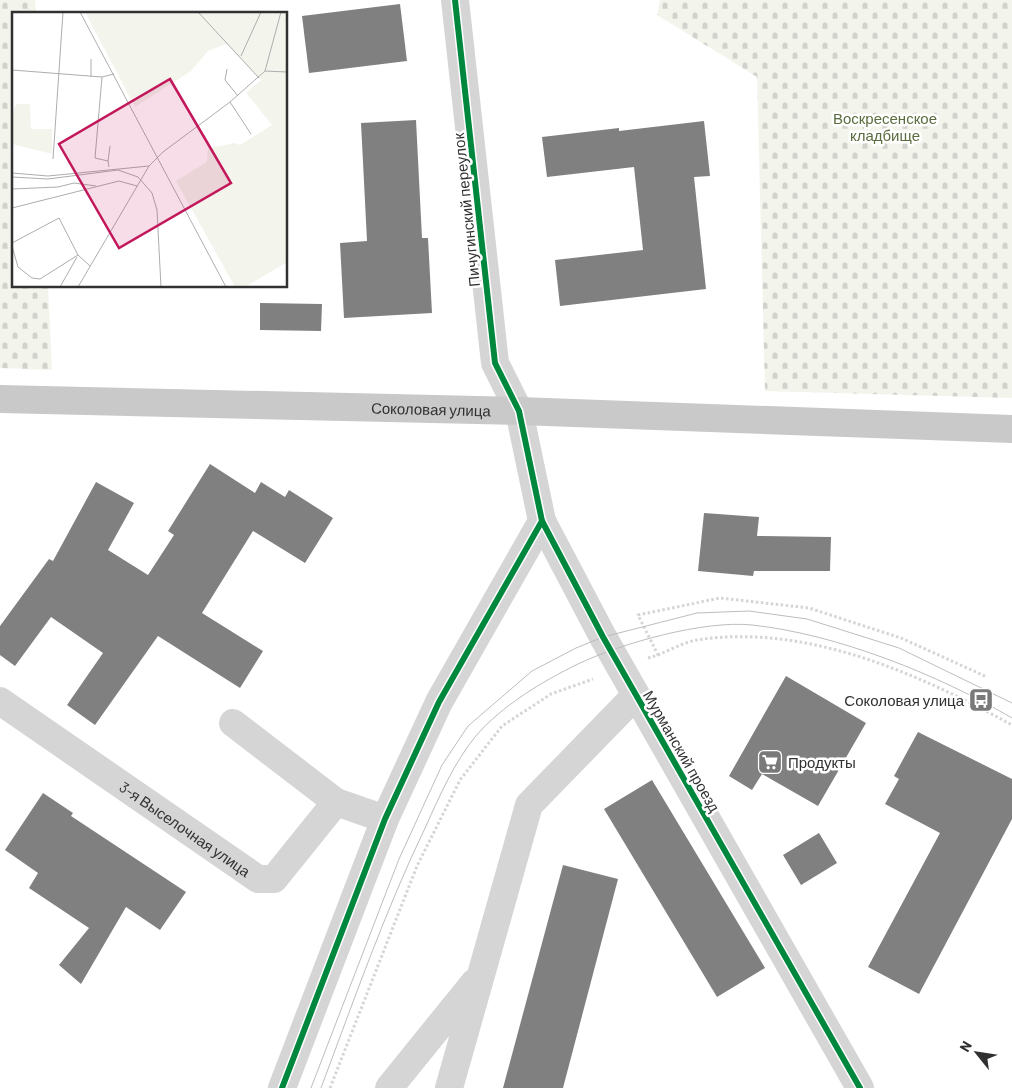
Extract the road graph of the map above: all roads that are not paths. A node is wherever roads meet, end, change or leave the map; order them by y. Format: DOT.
graph roads {
  1 [pos="455,0"];
  2 [pos="0,399"];
  3 [pos="519,412"];
  4 [pos="1012,428"];
  5 [pos="542,521"];
  6 [pos="636,695"];
  7 [pos="0,701"];
  8 [pos="233,724"];
  9 [pos="336,802"];
  10 [pos="385,819"];
  11 [pos="483,972"];
  12 [pos="282,1088"];
  13 [pos="389,1088"];
  14 [pos="449,1088"];
  15 [pos="860,1088"];
  1 -- 3 [label="street, Пичугинский переулок"];
  2 -- 3 [label="main road, Соколовая улица"];
  3 -- 4 [label="main road, Соколовая улица"];
  3 -- 5 [label="street, Мурманский проезд"];
  5 -- 6 [label="street, Мурманский проезд"];
  5 -- 10 [label="street"];
  6 -- 11 [label="street"];
  6 -- 15 [label="street, Мурманский проезд"];
  7 -- 9 [label="street, 3-я Выселочная улица"];
  8 -- 9 [label="street"];
  9 -- 10 [label="street"];
  10 -- 12 [label="street"];
  11 -- 13 [label="street"];
  11 -- 14 [label="street"];
}
